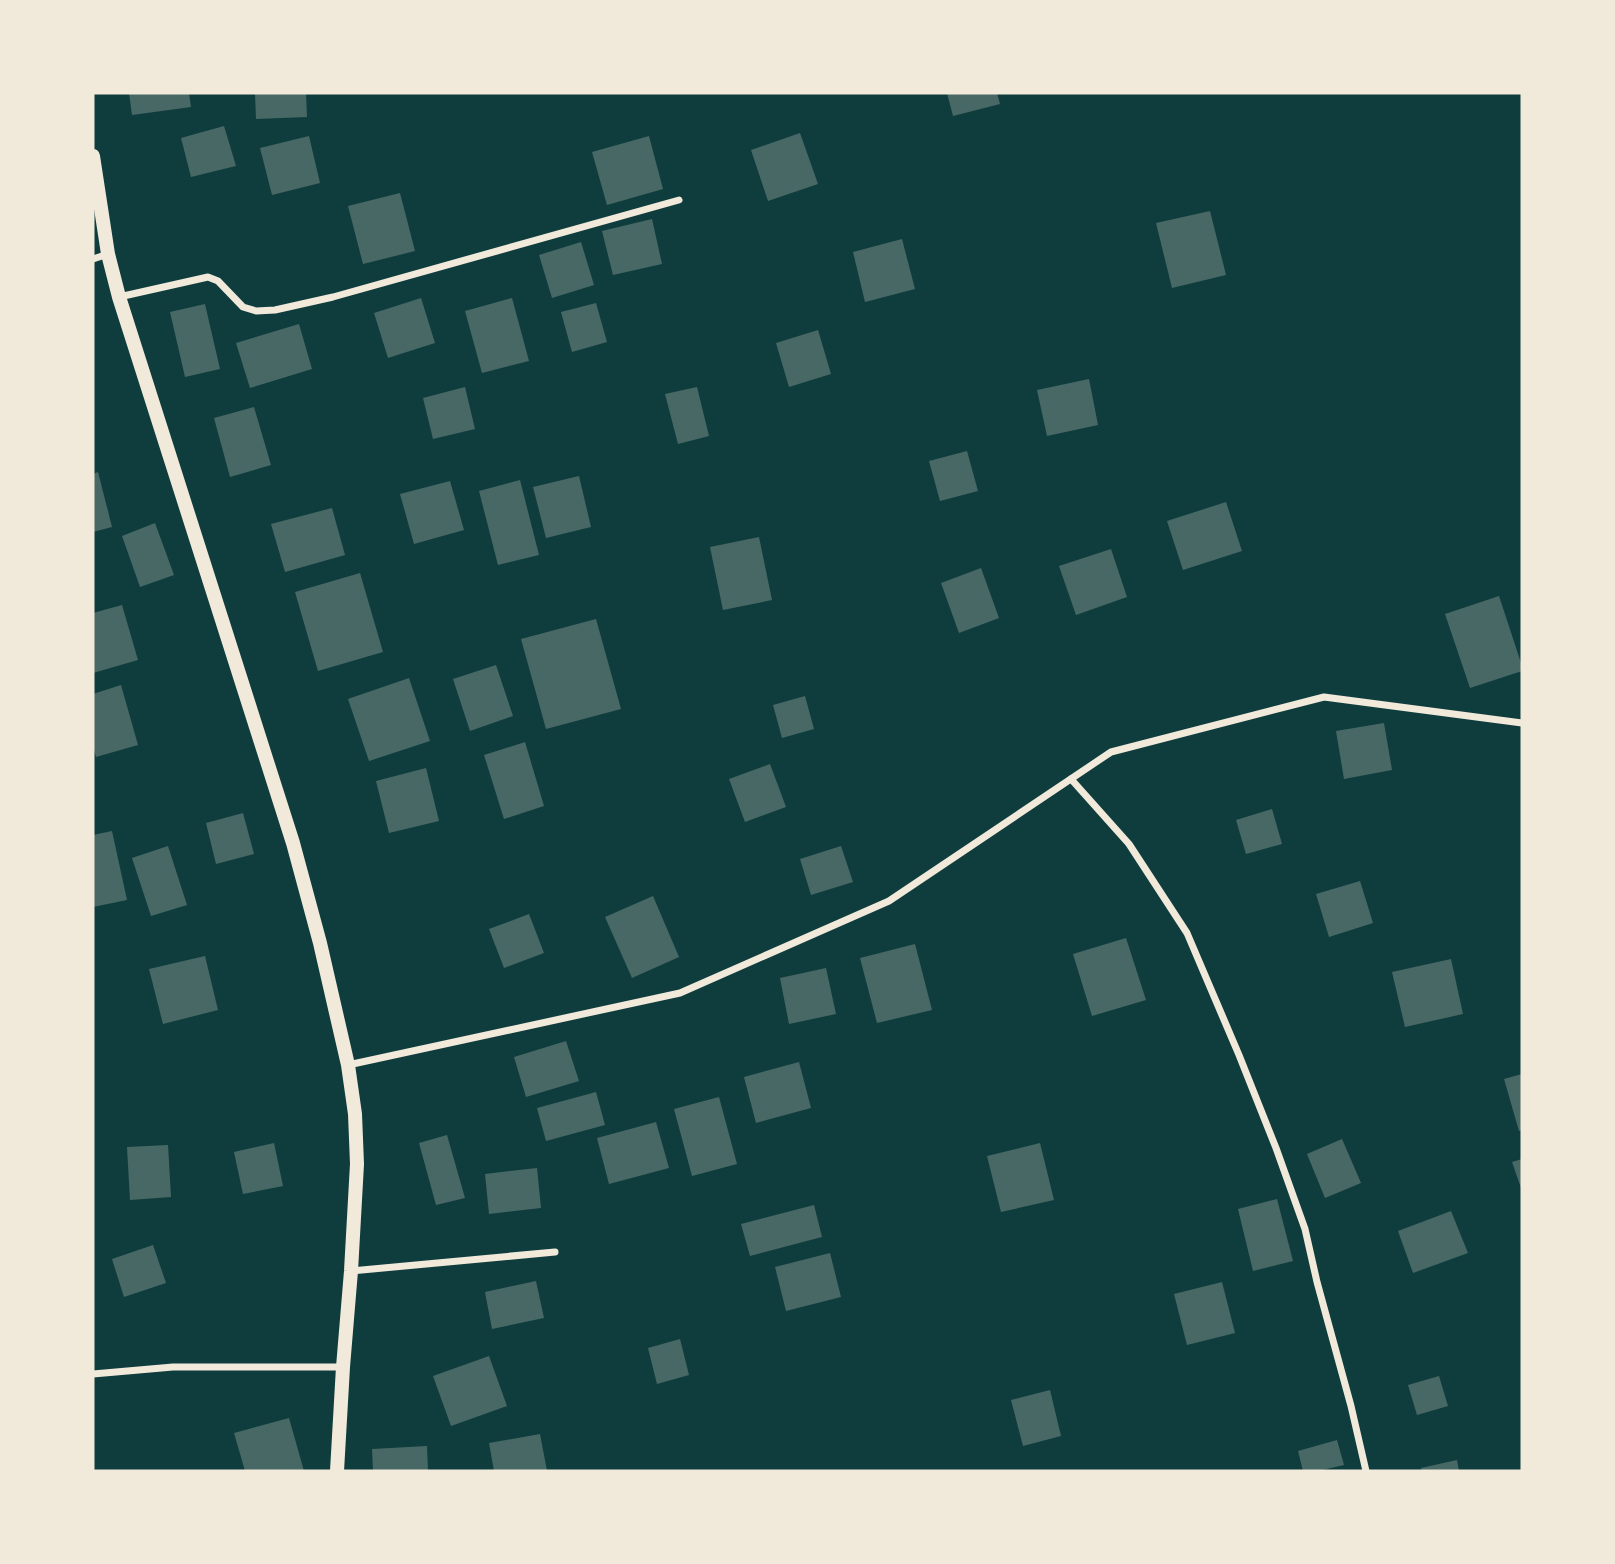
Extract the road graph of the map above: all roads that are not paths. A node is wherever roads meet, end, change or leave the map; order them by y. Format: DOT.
graph roads {
  1 [pos="93,156"];
  2 [pos="679,200"];
  3 [pos="108,254"];
  4 [pos="93,259"];
  5 [pos="119,298"];
  6 [pos="1522,723"];
  7 [pos="1071,779"];
  8 [pos="348,1065"];
  9 [pos="555,1252"];
  10 [pos="351,1271"];
  11 [pos="343,1367"];
  12 [pos="93,1374"];
  13 [pos="337,1471"];
  14 [pos="1366,1471"];
  1 -- 3 [label="main road"];
  2 -- 5 [label="street"];
  3 -- 4 [label="street"];
  3 -- 5 [label="main road"];
  5 -- 8 [label="main road"];
  6 -- 7 [label="street"];
  7 -- 8 [label="street"];
  7 -- 14 [label="street"];
  8 -- 10 [label="main road"];
  9 -- 10 [label="street"];
  10 -- 11 [label="main road"];
  11 -- 12 [label="street"];
  11 -- 13 [label="main road"];
}
